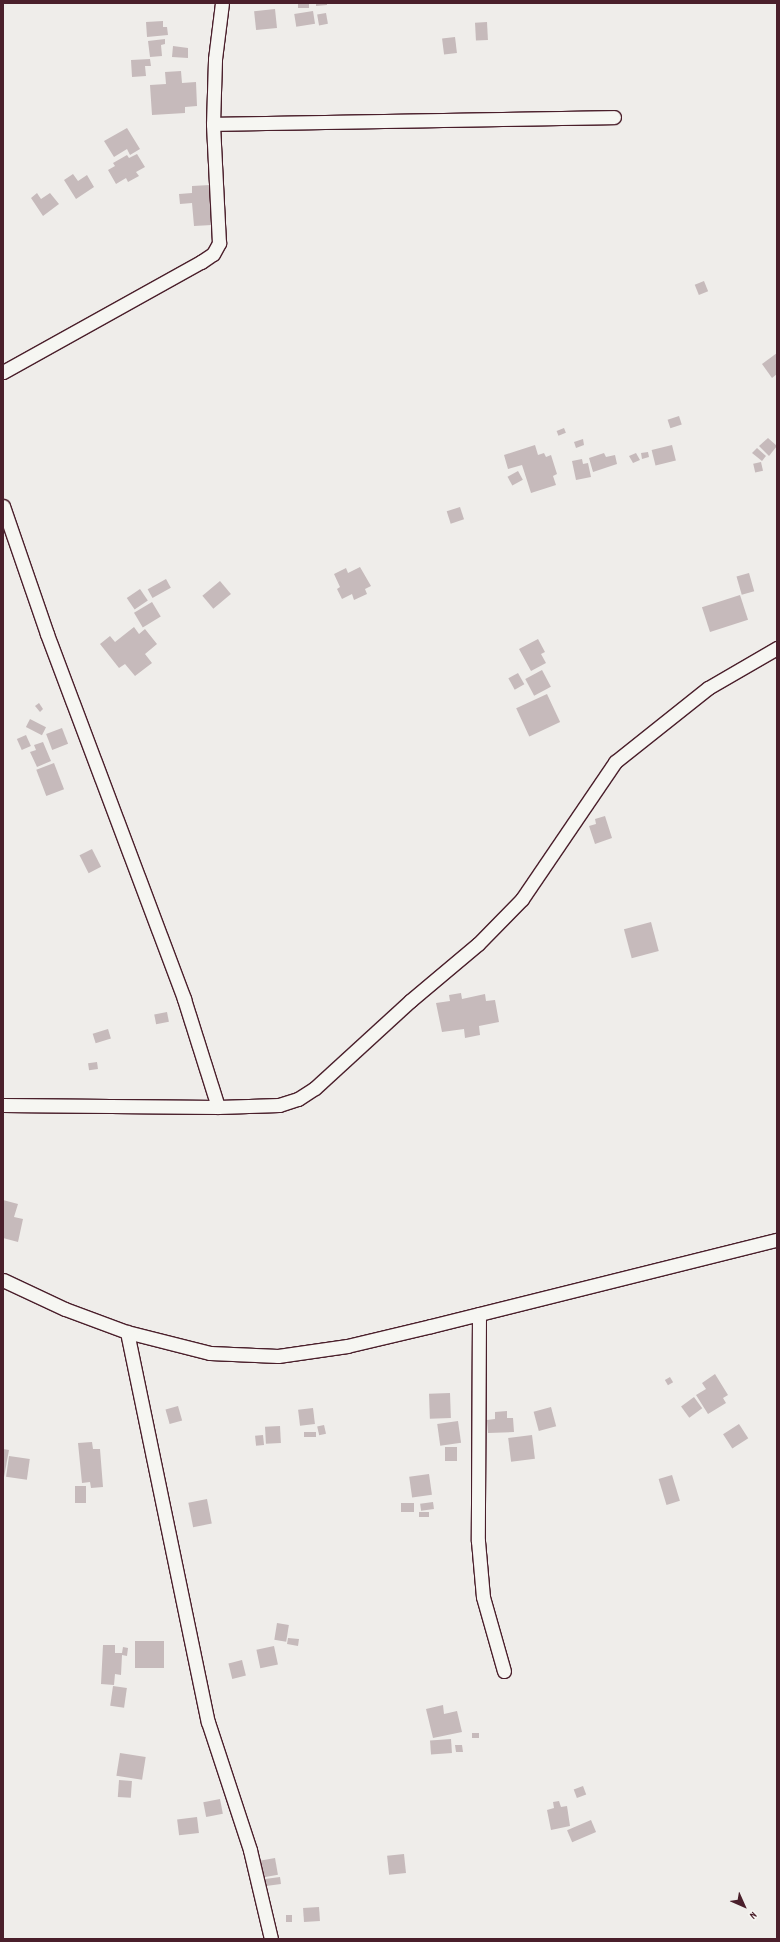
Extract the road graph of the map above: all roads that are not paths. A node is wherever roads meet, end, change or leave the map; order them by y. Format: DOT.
graph roads {
  1 [pos="222,3"];
  2 [pos="614,117"];
  3 [pos="213,124"];
  4 [pos="3,372"];
  5 [pos="3,506"];
  6 [pos="777,648"];
  7 [pos="3,1105"];
  8 [pos="218,1107"];
  9 [pos="777,1240"];
  10 [pos="3,1280"];
  11 [pos="479,1314"];
  12 [pos="127,1332"];
  13 [pos="504,1671"];
  14 [pos="271,1939"];
  1 -- 3 [label="street"];
  2 -- 3 [label="street"];
  3 -- 4 [label="street"];
  5 -- 8 [label="street"];
  6 -- 8 [label="street"];
  7 -- 8 [label="street"];
  9 -- 11 [label="street"];
  10 -- 12 [label="street"];
  11 -- 12 [label="street"];
  11 -- 13 [label="street"];
  12 -- 14 [label="street"];
}
